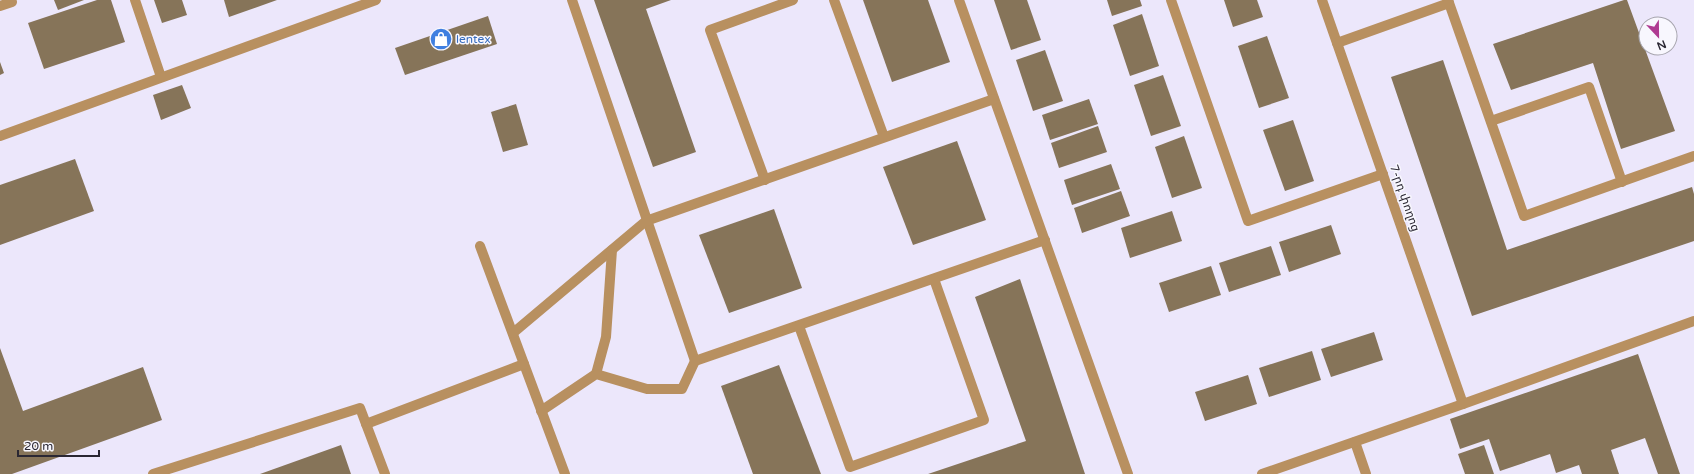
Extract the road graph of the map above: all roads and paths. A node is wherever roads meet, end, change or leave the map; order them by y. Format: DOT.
graph roads {
  1 [pos="11,0"];
  2 [pos="135,0"];
  3 [pos="376,0"];
  4 [pos="572,0"];
  5 [pos="793,0"];
  6 [pos="834,0"];
  7 [pos="959,0"];
  8 [pos="1171,0"];
  9 [pos="1322,0"];
  10 [pos="1448,1"];
  11 [pos="0,6"];
  12 [pos="1337,43"];
  13 [pos="161,77"];
  14 [pos="994,99"];
  15 [pos="1490,121"];
  16 [pos="0,136"];
  17 [pos="884,137"];
  18 [pos="1694,156"];
  19 [pos="1383,174"];
  20 [pos="765,180"];
  21 [pos="1622,182"];
  22 [pos="646,221"];
  23 [pos="1045,240"];
  24 [pos="480,246"];
  25 [pos="612,250"];
  26 [pos="934,278"];
  27 [pos="1694,321"];
  28 [pos="799,326"];
  29 [pos="512,333"];
  30 [pos="695,362"];
  31 [pos="524,364"];
  32 [pos="596,374"];
  33 [pos="1463,404"];
  34 [pos="542,411"];
  35 [pos="366,424"];
  36 [pos="1355,442"];
  37 [pos="187,469"];
  38 [pos="153,474"];
  39 [pos="385,474"];
  40 [pos="565,474"];
  41 [pos="1128,474"];
  42 [pos="1262,474"];
  43 [pos="1366,474"];
  1 -- 11 [label="street"];
  2 -- 13 [label="street"];
  3 -- 13 [label="street"];
  4 -- 22 [label="street"];
  5 -- 20 [label="street"];
  6 -- 17 [label="street"];
  7 -- 14 [label="street"];
  8 -- 19 [label="street"];
  9 -- 12 [label="street, 7-րդ փողոց"];
  10 -- 12 [label="street"];
  10 -- 15 [label="street"];
  12 -- 19 [label="street, 7-րդ փողոց"];
  13 -- 16 [label="street"];
  14 -- 17 [label="street"];
  14 -- 23 [label="street"];
  15 -- 21 [label="street"];
  15 -- 21 [label="street"];
  17 -- 20 [label="street"];
  18 -- 21 [label="street"];
  19 -- 33 [label="street, 7-րդ փողոց"];
  20 -- 22 [label="street"];
  22 -- 25 [label="street"];
  22 -- 30 [label="street"];
  23 -- 26 [label="street"];
  23 -- 41 [label="street"];
  24 -- 29 [label="street"];
  25 -- 29 [label="street"];
  25 -- 32 [label="street"];
  26 -- 28 [label="street"];
  26 -- 28 [label="street"];
  27 -- 33 [label="street"];
  28 -- 30 [label="street"];
  29 -- 31 [label="street"];
  30 -- 32 [label="street"];
  31 -- 34 [label="street"];
  31 -- 35 [label="street"];
  32 -- 34 [label="street"];
  33 -- 36 [label="street"];
  34 -- 40 [label="street"];
  35 -- 37 [label="street"];
  35 -- 39 [label="street"];
  36 -- 42 [label="street"];
  36 -- 43 [label="street"];
  37 -- 38 [label="street"];
}
